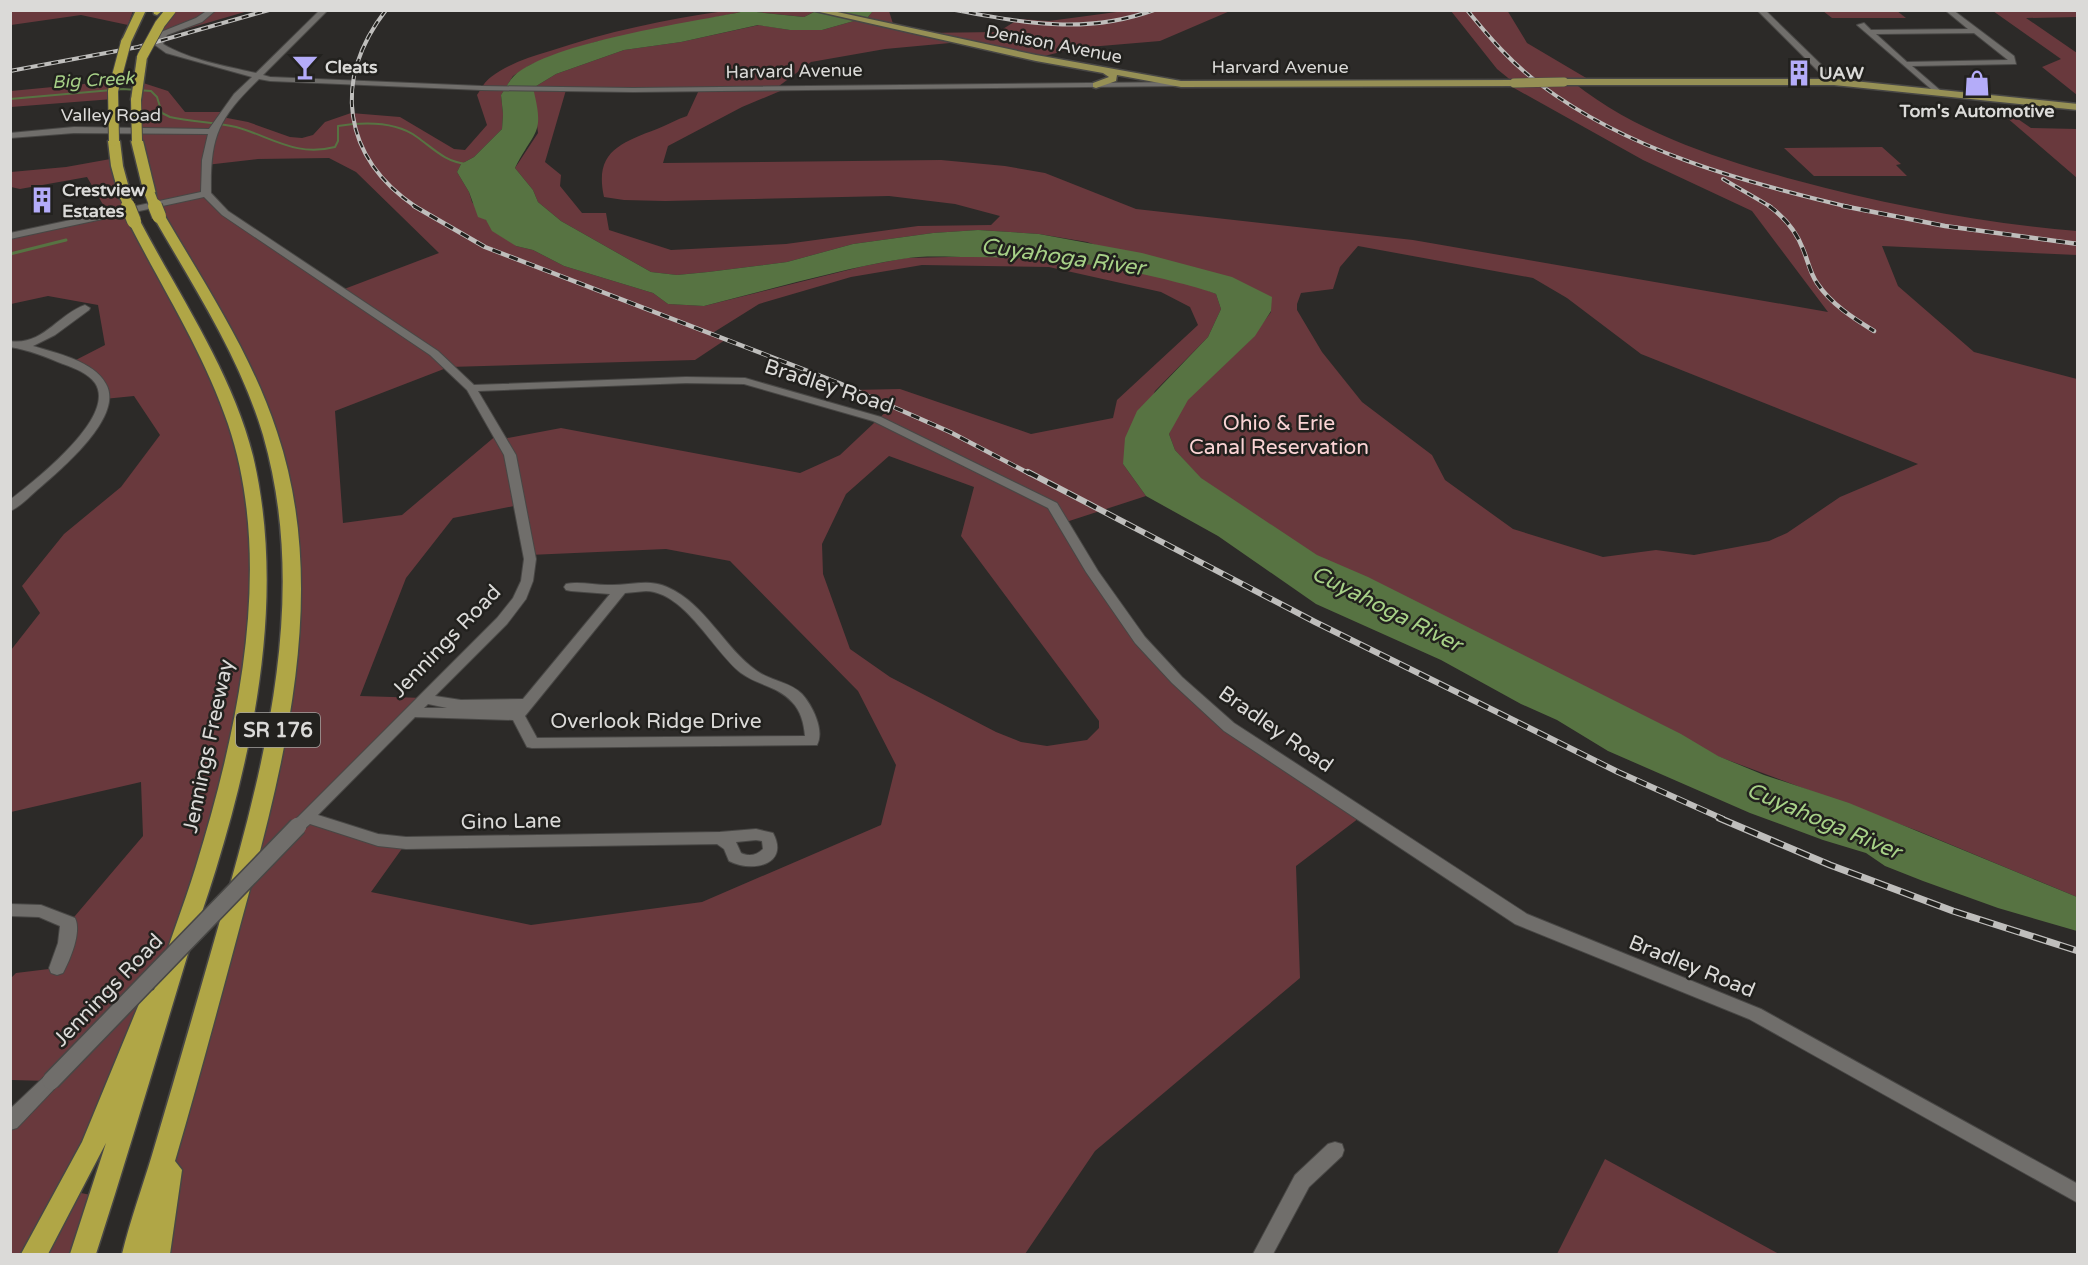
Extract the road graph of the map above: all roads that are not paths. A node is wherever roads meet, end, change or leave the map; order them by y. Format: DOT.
graph roads {
  1 [pos="141,10"];
  2 [pos="171,10"];
  3 [pos="213,10"];
  4 [pos="325,10"];
  5 [pos="816,10"];
  6 [pos="1760,10"];
  7 [pos="1948,10"];
  8 [pos="133,11"];
  9 [pos="157,11"];
  10 [pos="1861,25"];
  11 [pos="1976,31"];
  12 [pos="1869,32"];
  13 [pos="126,42"];
  14 [pos="142,57"];
  15 [pos="1905,64"];
  16 [pos="1106,71"];
  17 [pos="258,76"];
  18 [pos="1834,82"];
  19 [pos="1181,84"];
  20 [pos="1096,85"];
  21 [pos="1938,93"];
  22 [pos="2078,107"];
  23 [pos="213,130"];
  24 [pos="10,136"];
  25 [pos="206,194"];
  26 [pos="10,236"];
  27 [pos="85,308"];
  28 [pos="10,344"];
  29 [pos="25,346"];
  30 [pos="471,388"];
  31 [pos="10,507"];
  32 [pos="571,587"];
  33 [pos="620,590"];
  34 [pos="424,698"];
  35 [pos="522,710"];
  36 [pos="410,712"];
  37 [pos="302,822"];
  38 [pos="720,838"];
  39 [pos="10,910"];
  40 [pos="183,932"];
  41 [pos="57,968"];
  42 [pos="176,1120"];
  43 [pos="10,1122"];
  44 [pos="1335,1150"];
  45 [pos="2078,1194"];
  46 [pos="34,1254"];
  47 [pos="83,1254"];
  48 [pos="135,1254"];
  49 [pos="157,1254"];
  50 [pos="1263,1254"];
  1 -- 13 [label="highway, Jennings Freeway / SR 176"];
  2 -- 14 [label="highway, bridge"];
  3 -- 17 [label="street, Harvard Avenue"];
  4 -- 17 [label="street"];
  5 -- 16 [label="main road, Denison Avenue"];
  6 -- 18 [label="street"];
  7 -- 11 [label="street"];
  8 -- 13 [label="highway"];
  9 -- 14 [label="highway, SR 176, bridge"];
  10 -- 12 [label="street"];
  11 -- 12 [label="street"];
  11 -- 15 [label="street"];
  12 -- 15 [label="street"];
  13 -- 40 [label="highway, Jennings Freeway / SR 176, bridge"];
  14 -- 42 [label="highway, SR 176, bridge"];
  15 -- 21 [label="street"];
  16 -- 19 [label="main road, Denison Avenue"];
  16 -- 20 [label="main road"];
  17 -- 20 [label="street, Harvard Avenue"];
  17 -- 23 [label="street"];
  18 -- 19 [label="main road, Harvard Avenue, bridge"];
  18 -- 21 [label="main road, Harvard Avenue"];
  19 -- 20 [label="street, Harvard Avenue"];
  21 -- 22 [label="main road, Harvard Avenue"];
  23 -- 24 [label="street, Valley Road"];
  23 -- 25 [label="street"];
  25 -- 26 [label="street"];
  25 -- 30 [label="street, Jennings Road"];
  27 -- 29 [label="street"];
  28 -- 29 [label="street"];
  29 -- 31 [label="street"];
  30 -- 34 [label="street, Jennings Road"];
  30 -- 45 [label="street, Bradley Road"];
  32 -- 33 [label="street"];
  33 -- 35 [label="street"];
  33 -- 35 [label="street, Overlook Ridge Drive"];
  34 -- 35 [label="street, Overlook Ridge Drive"];
  34 -- 36 [label="street, Jennings Road"];
  35 -- 36 [label="street"];
  36 -- 37 [label="street, Jennings Road"];
  37 -- 38 [label="street, Gino Lane"];
  37 -- 43 [label="street, Jennings Road, bridge"];
  39 -- 41 [label="street"];
  40 -- 46 [label="highway"];
  40 -- 47 [label="highway, Jennings Freeway / SR 176"];
  42 -- 48 [label="highway, SR 176"];
  42 -- 49 [label="highway"];
  44 -- 50 [label="street"];
}
